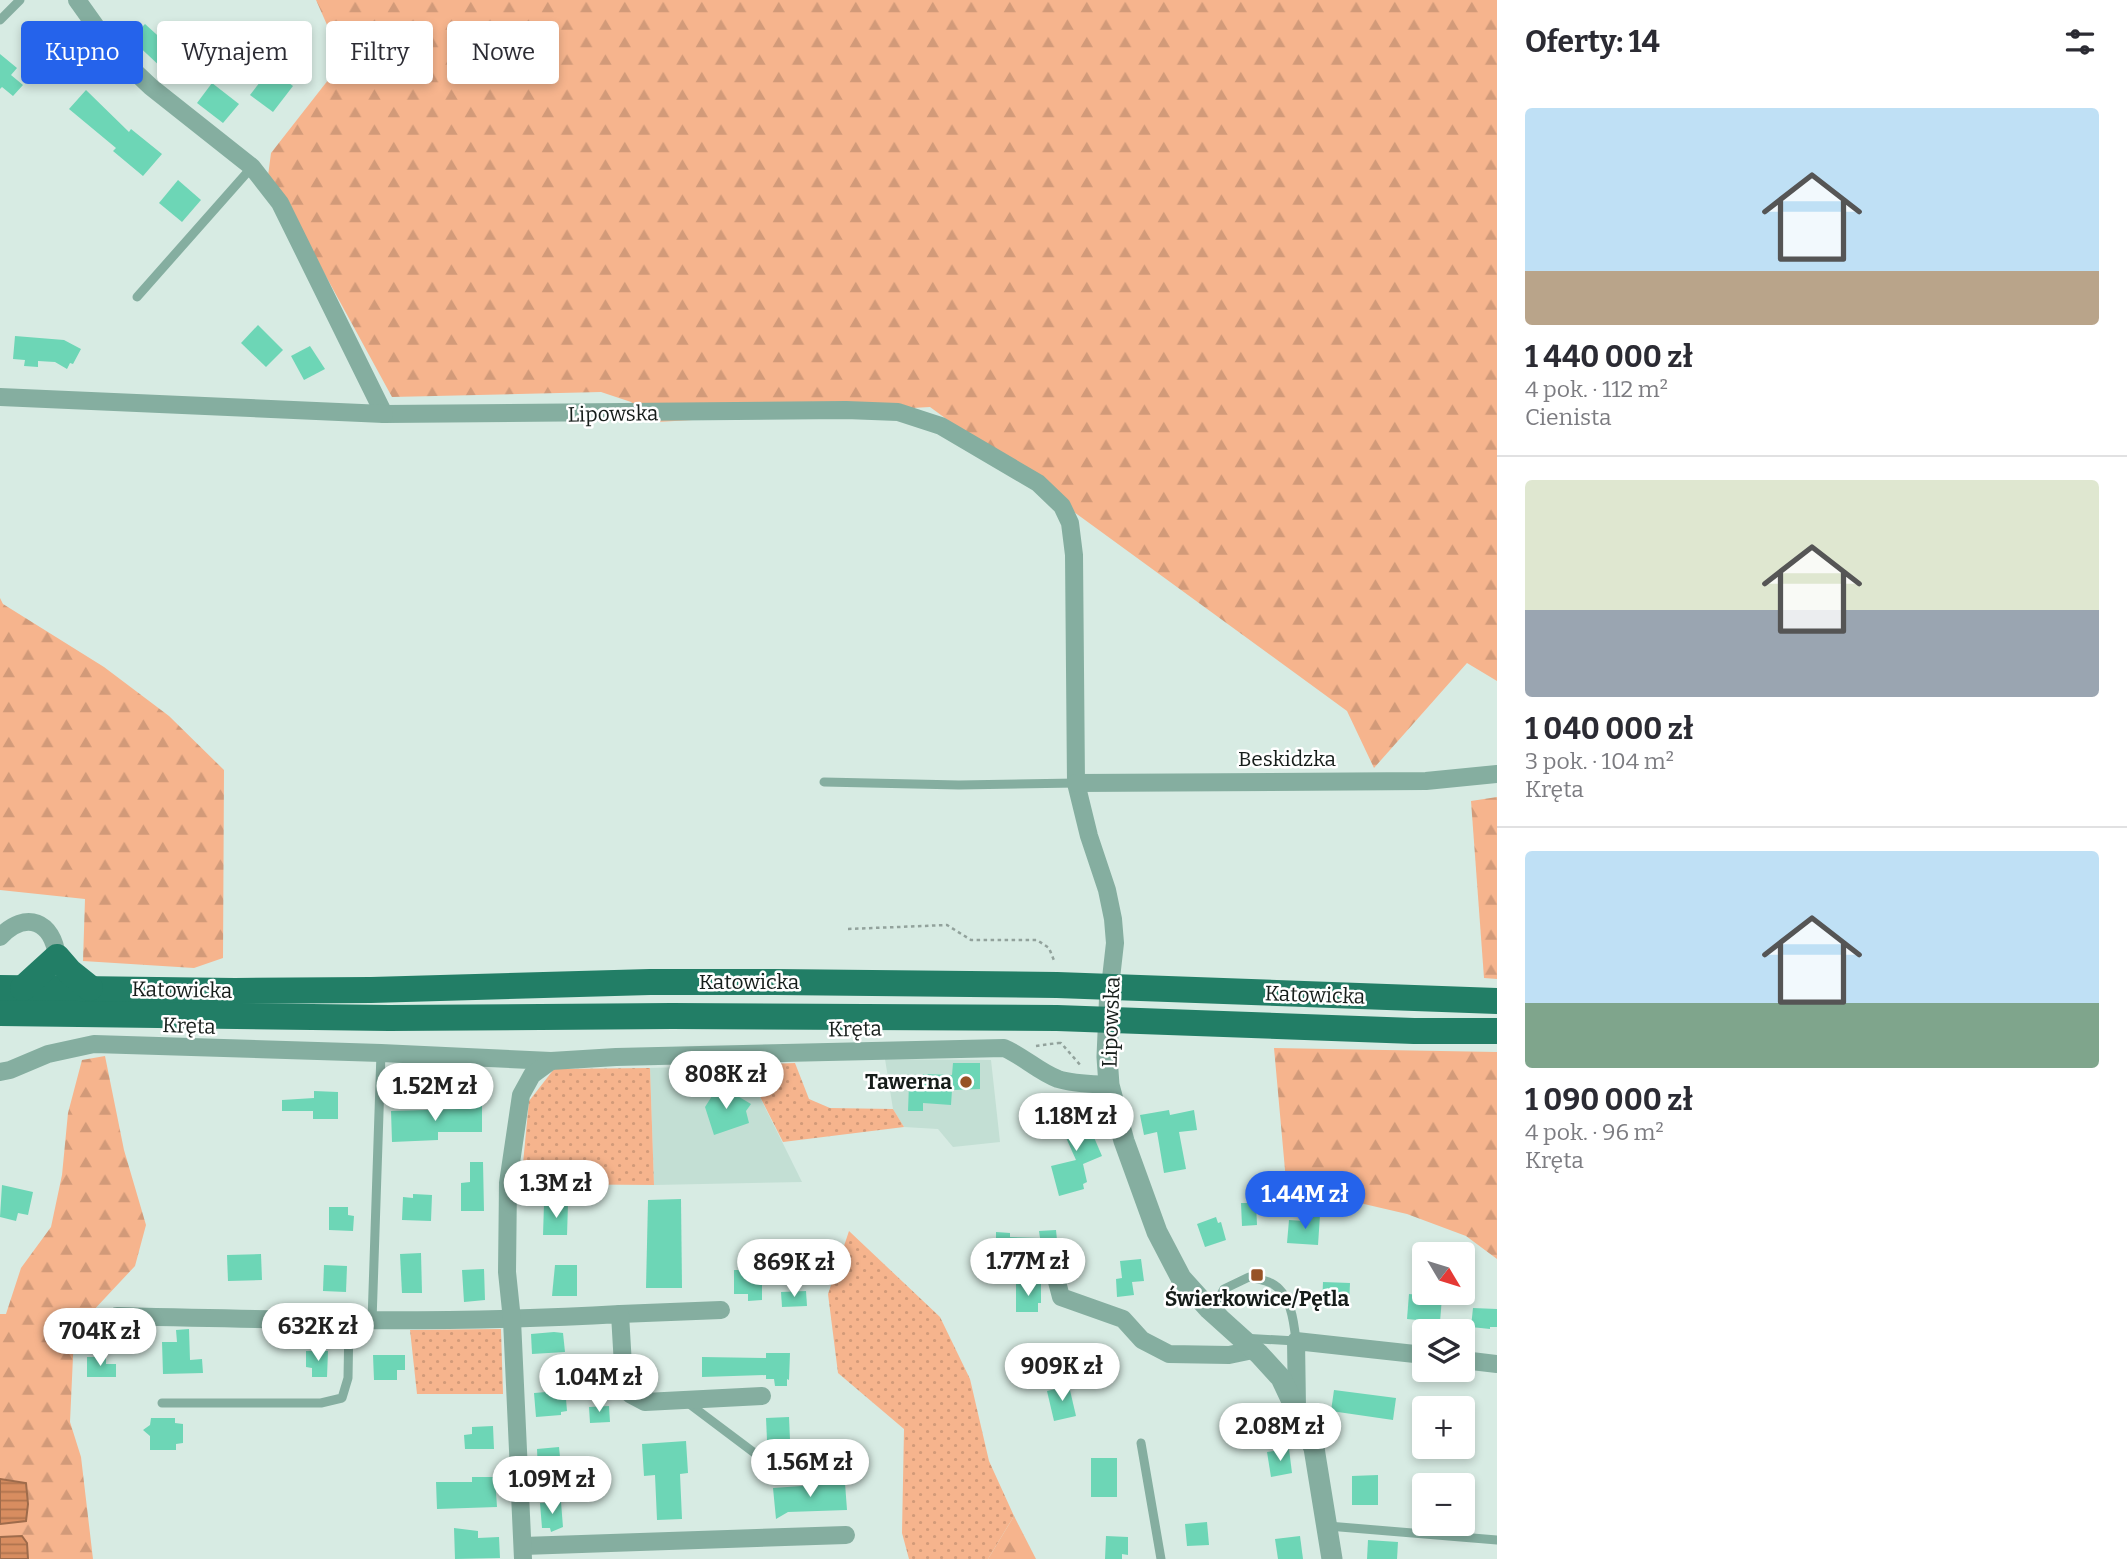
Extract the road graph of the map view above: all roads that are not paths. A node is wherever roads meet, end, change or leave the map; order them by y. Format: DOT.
graph roads {
  1 [pos="20,0"];
  2 [pos="77,0"];
  3 [pos="0,20"];
  4 [pos="252,167"];
  5 [pos="137,297"];
  6 [pos="0,397"];
  7 [pos="384,414"];
  8 [pos="1497,774"];
  9 [pos="824,782"];
  10 [pos="1076,783"];
  11 [pos="0,937"];
  12 [pos="57,957"];
  13 [pos="1110,987"];
  14 [pos="11,988"];
  15 [pos="90,988"];
  16 [pos="1497,1001"];
  17 [pos="0,1013"];
  18 [pos="1108,1019"];
  19 [pos="1497,1031"];
  20 [pos="381,1053"];
  21 [pos="551,1061"];
  22 [pos="0,1072"];
  23 [pos="1109,1085"];
  24 [pos="1051,1259"];
  25 [pos="722,1310"];
  26 [pos="620,1314"];
  27 [pos="117,1316"];
  28 [pos="512,1320"];
  29 [pos="372,1321"];
  30 [pos="349,1322"];
  31 [pos="1296,1341"];
  32 [pos="1247,1344"];
  33 [pos="1412,1354"];
  34 [pos="1475,1361"];
  35 [pos="1497,1364"];
  36 [pos="762,1396"];
  37 [pos="684,1399"];
  38 [pos="162,1403"];
  39 [pos="1297,1408"];
  40 [pos="1141,1443"];
  41 [pos="769,1464"];
  42 [pos="1328,1526"];
  43 [pos="846,1535"];
  44 [pos="1497,1540"];
  45 [pos="523,1553"];
  46 [pos="1161,1559"];
  47 [pos="1332,1559"];
  1 -- 3 [label="lane"];
  2 -- 4 [label="street"];
  4 -- 5 [label="lane"];
  4 -- 7 [label="street"];
  6 -- 7 [label="street, Lipowska"];
  7 -- 10 [label="street, Lipowska"];
  8 -- 10 [label="street, Beskidzka"];
  9 -- 10 [label="lane"];
  10 -- 13 [label="street, Lipowska"];
  11 -- 12 [label="street"];
  12 -- 14 [label="main road"];
  12 -- 15 [label="main road"];
  13 -- 15 [label="main road, Katowicka"];
  13 -- 16 [label="main road, Katowicka"];
  13 -- 18 [label="street, Lipowska"];
  14 -- 15 [label="main road, Katowicka"];
  17 -- 18 [label="main road, Katowicka"];
  18 -- 19 [label="main road, Katowicka"];
  18 -- 23 [label="street, Lipowska"];
  20 -- 21 [label="street, Kręta"];
  20 -- 22 [label="street, Kręta"];
  20 -- 29 [label="lane"];
  21 -- 23 [label="street, Kręta"];
  21 -- 28 [label="street"];
  23 -- 32 [label="street, Lipowska"];
  24 -- 32 [label="street"];
  25 -- 26 [label="street"];
  26 -- 28 [label="street"];
  26 -- 37 [label="street"];
  27 -- 30 [label="street"];
  28 -- 29 [label="street"];
  28 -- 45 [label="street"];
  29 -- 30 [label="street"];
  30 -- 38 [label="lane"];
  31 -- 32 [label="lane"];
  31 -- 32 [label="lane"];
  31 -- 33 [label="street"];
  31 -- 39 [label="street"];
  32 -- 39 [label="street, Lipowska"];
  34 -- 35 [label="street"];
  36 -- 37 [label="street"];
  37 -- 41 [label="lane"];
  39 -- 42 [label="street, Lipowska"];
  40 -- 46 [label="lane"];
  42 -- 44 [label="lane"];
  42 -- 47 [label="street, Lipowska"];
  43 -- 45 [label="street"];
}
